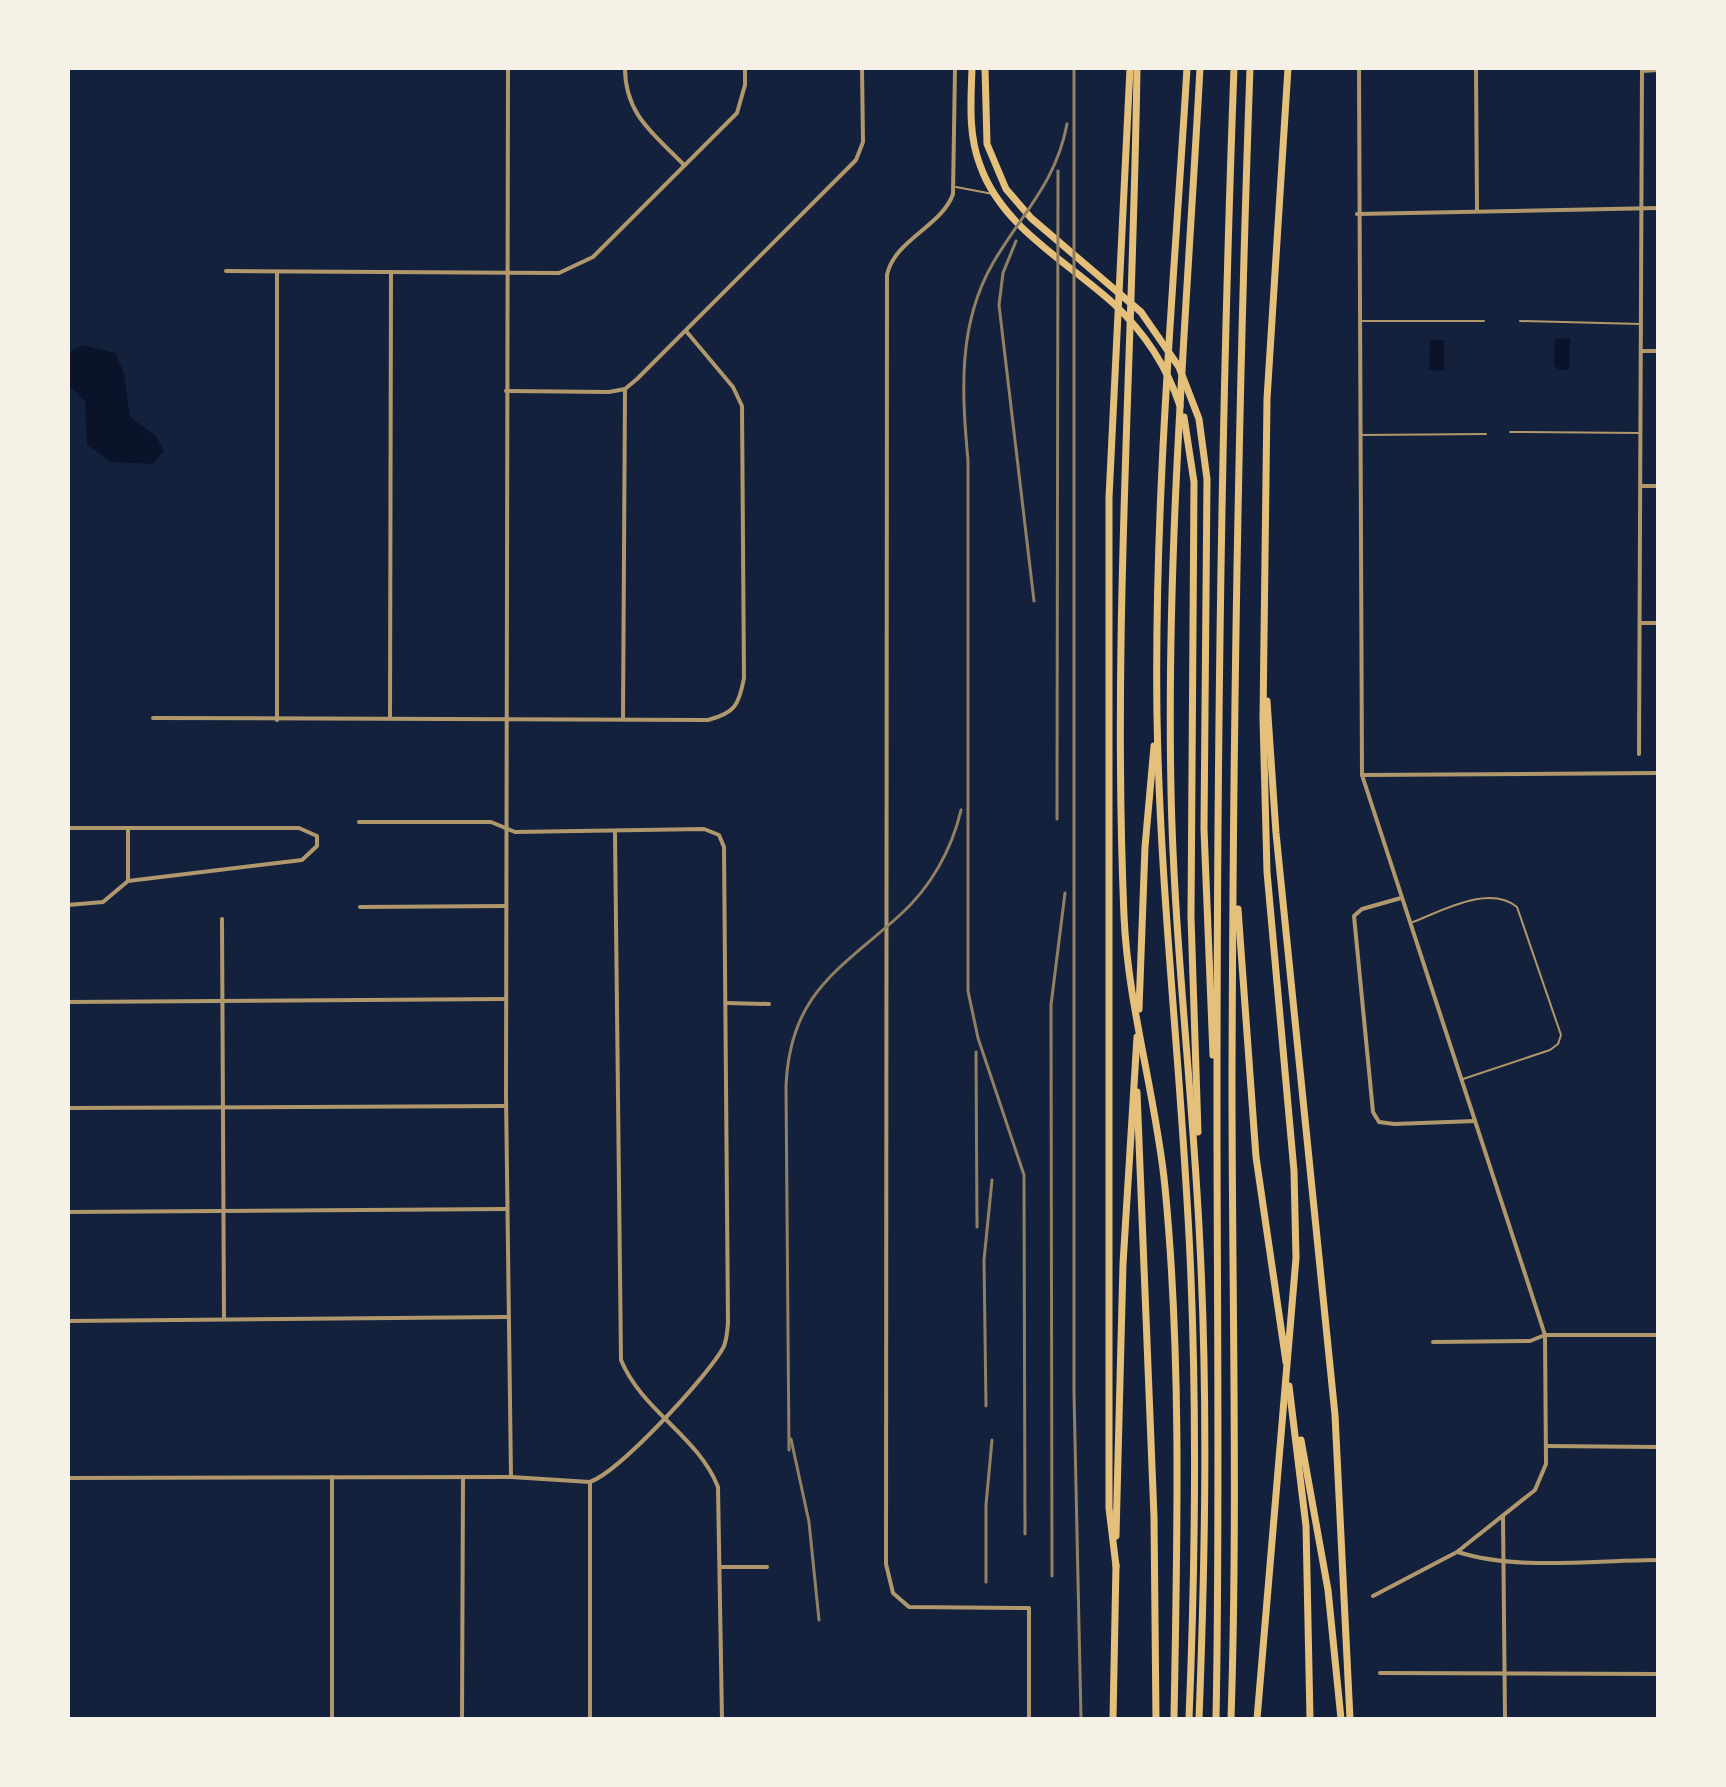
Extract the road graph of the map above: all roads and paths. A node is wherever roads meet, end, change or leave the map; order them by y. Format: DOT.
graph roads {
  1 [pos="508,68"];
  2 [pos="625,68"];
  3 [pos="745,68"];
  4 [pos="862,68"];
  5 [pos="955,68"];
  6 [pos="972,68"];
  7 [pos="985,68"];
  8 [pos="1130,68"];
  9 [pos="1137,68"];
  10 [pos="1187,68"];
  11 [pos="1200,68"];
  12 [pos="1234,68"];
  13 [pos="1250,68"];
  14 [pos="1288,68"];
  15 [pos="1359,68"];
  16 [pos="1476,68"];
  17 [pos="1642,69"];
  18 [pos="1658,70"];
  19 [pos="684,165"];
  20 [pos="955,186"];
  21 [pos="1003,197"];
  22 [pos="1642,208"];
  23 [pos="1658,208"];
  24 [pos="1477,211"];
  25 [pos="1357,214"];
  26 [pos="226,271"];
  27 [pos="277,273"];
  28 [pos="391,273"];
  29 [pos="507,273"];
  30 [pos="1359,321"];
  31 [pos="1484,321"];
  32 [pos="1520,321"];
  33 [pos="1642,324"];
  34 [pos="686,331"];
  35 [pos="1642,351"];
  36 [pos="1658,351"];
  37 [pos="625,389"];
  38 [pos="506,391"];
  39 [pos="1510,432"];
  40 [pos="1642,433"];
  41 [pos="1486,434"];
  42 [pos="1360,435"];
  43 [pos="1642,486"];
  44 [pos="1658,486"];
  45 [pos="1641,623"];
  46 [pos="1658,623"];
  47 [pos="1265,667"];
  48 [pos="1157,712"];
  49 [pos="390,717"];
  50 [pos="153,718"];
  51 [pos="506,718"];
  52 [pos="623,719"];
  53 [pos="277,720"];
  54 [pos="1639,754"];
  55 [pos="1658,773"];
  56 [pos="1362,775"];
  57 [pos="359,822"];
  58 [pos="68,828"];
  59 [pos="128,829"];
  60 [pos="505,829"];
  61 [pos="615,832"];
  62 [pos="1234,866"];
  63 [pos="128,881"];
  64 [pos="1401,898"];
  65 [pos="68,905"];
  66 [pos="506,906"];
  67 [pos="360,907"];
  68 [pos="222,919"];
  69 [pos="1409,924"];
  70 [pos="506,999"];
  71 [pos="221,1000"];
  72 [pos="68,1002"];
  73 [pos="726,1003"];
  74 [pos="769,1004"];
  75 [pos="1136,1062"];
  76 [pos="1462,1080"];
  77 [pos="506,1106"];
  78 [pos="68,1108"];
  79 [pos="222,1108"];
  80 [pos="1217,1109"];
  81 [pos="1475,1121"];
  82 [pos="507,1209"];
  83 [pos="1198,1210"];
  84 [pos="222,1211"];
  85 [pos="68,1212"];
  86 [pos="506,1317"];
  87 [pos="224,1319"];
  88 [pos="68,1321"];
  89 [pos="1545,1335"];
  90 [pos="1658,1335"];
  91 [pos="1433,1342"];
  92 [pos="1293,1406"];
  93 [pos="664,1417"];
  94 [pos="1546,1446"];
  95 [pos="1658,1447"];
  96 [pos="332,1477"];
  97 [pos="511,1477"];
  98 [pos="68,1478"];
  99 [pos="463,1478"];
  100 [pos="590,1482"];
  101 [pos="1503,1516"];
  102 [pos="1457,1552"];
  103 [pos="1658,1560"];
  104 [pos="1505,1561"];
  105 [pos="1116,1566"];
  106 [pos="721,1567"];
  107 [pos="767,1567"];
  108 [pos="1373,1596"];
  109 [pos="1380,1673"];
  110 [pos="1505,1674"];
  111 [pos="1658,1674"];
  112 [pos="332,1719"];
  113 [pos="462,1719"];
  114 [pos="590,1719"];
  115 [pos="722,1719"];
  116 [pos="1029,1719"];
  117 [pos="1113,1719"];
  118 [pos="1156,1719"];
  119 [pos="1174,1719"];
  120 [pos="1189,1719"];
  121 [pos="1199,1719"];
  122 [pos="1216,1719"];
  123 [pos="1231,1719"];
  124 [pos="1257,1719"];
  125 [pos="1310,1719"];
  126 [pos="1341,1719"];
  127 [pos="1350,1719"];
  128 [pos="1505,1719"];
  1 -- 29 [label="street"];
  2 -- 19 [label="street"];
  3 -- 19 [label="street"];
  4 -- 34 [label="street"];
  5 -- 20 [label="street"];
  6 -- 83 [label="highway"];
  7 -- 80 [label="highway"];
  8 -- 105 [label="highway"];
  9 -- 119 [label="highway"];
  10 -- 48 [label="highway"];
  11 -- 83 [label="highway"];
  12 -- 80 [label="highway"];
  13 -- 62 [label="highway"];
  14 -- 47 [label="highway"];
  15 -- 25 [label="street"];
  16 -- 24 [label="street"];
  17 -- 18 [label="street"];
  17 -- 22 [label="street"];
  19 -- 29 [label="street"];
  20 -- 21 [label="lane"];
  20 -- 116 [label="street"];
  22 -- 23 [label="street"];
  22 -- 24 [label="street"];
  22 -- 33 [label="street"];
  24 -- 25 [label="street"];
  25 -- 30 [label="street"];
  26 -- 27 [label="street"];
  27 -- 28 [label="street"];
  27 -- 53 [label="street"];
  28 -- 29 [label="street"];
  28 -- 49 [label="street"];
  29 -- 38 [label="street"];
  30 -- 31 [label="lane"];
  30 -- 42 [label="street"];
  32 -- 33 [label="lane"];
  33 -- 35 [label="street"];
  34 -- 37 [label="street"];
  34 -- 52 [label="street"];
  35 -- 36 [label="street"];
  35 -- 40 [label="street"];
  37 -- 38 [label="street"];
  37 -- 52 [label="street"];
  38 -- 51 [label="street"];
  39 -- 40 [label="lane"];
  40 -- 43 [label="street"];
  41 -- 42 [label="lane"];
  42 -- 56 [label="street"];
  43 -- 44 [label="street"];
  43 -- 45 [label="street"];
  45 -- 46 [label="street"];
  45 -- 54 [label="street"];
  47 -- 124 [label="highway"];
  47 -- 127 [label="highway"];
  48 -- 75 [label="highway"];
  48 -- 120 [label="highway"];
  49 -- 51 [label="street"];
  49 -- 53 [label="street"];
  50 -- 53 [label="street"];
  51 -- 52 [label="street"];
  51 -- 60 [label="street"];
  55 -- 56 [label="street"];
  56 -- 64 [label="street"];
  57 -- 60 [label="street"];
  58 -- 59 [label="street"];
  59 -- 63 [label="street"];
  59 -- 63 [label="street"];
  60 -- 61 [label="street"];
  60 -- 66 [label="street"];
  61 -- 73 [label="street"];
  61 -- 93 [label="street"];
  62 -- 92 [label="highway"];
  62 -- 123 [label="highway"];
  63 -- 65 [label="street"];
  64 -- 69 [label="street"];
  64 -- 81 [label="street"];
  66 -- 67 [label="street"];
  66 -- 70 [label="street"];
  68 -- 71 [label="street"];
  69 -- 76 [label="street"];
  69 -- 76 [label="lane"];
  70 -- 71 [label="street"];
  70 -- 77 [label="street"];
  71 -- 72 [label="street"];
  71 -- 79 [label="street"];
  73 -- 74 [label="street"];
  73 -- 93 [label="street"];
  75 -- 105 [label="highway"];
  75 -- 118 [label="highway"];
  76 -- 81 [label="street"];
  77 -- 79 [label="street"];
  77 -- 82 [label="street"];
  78 -- 79 [label="street"];
  79 -- 84 [label="street"];
  80 -- 122 [label="highway"];
  81 -- 89 [label="street"];
  82 -- 84 [label="street"];
  82 -- 86 [label="street"];
  83 -- 121 [label="highway"];
  84 -- 85 [label="street"];
  84 -- 87 [label="street"];
  86 -- 87 [label="street"];
  86 -- 97 [label="street"];
  87 -- 88 [label="street"];
  89 -- 90 [label="street"];
  89 -- 91 [label="street"];
  89 -- 94 [label="street"];
  92 -- 125 [label="highway"];
  92 -- 126 [label="highway"];
  93 -- 100 [label="street"];
  93 -- 106 [label="street"];
  94 -- 95 [label="street"];
  94 -- 101 [label="street"];
  96 -- 98 [label="street"];
  96 -- 99 [label="street"];
  96 -- 112 [label="street"];
  97 -- 99 [label="street"];
  97 -- 100 [label="street"];
  99 -- 113 [label="street"];
  100 -- 114 [label="street"];
  101 -- 102 [label="street"];
  101 -- 104 [label="street"];
  102 -- 104 [label="street"];
  102 -- 108 [label="street"];
  103 -- 104 [label="street"];
  104 -- 110 [label="street"];
  105 -- 117 [label="highway"];
  106 -- 107 [label="street"];
  106 -- 115 [label="street"];
  109 -- 110 [label="street"];
  110 -- 111 [label="street"];
  110 -- 128 [label="street"];
}
